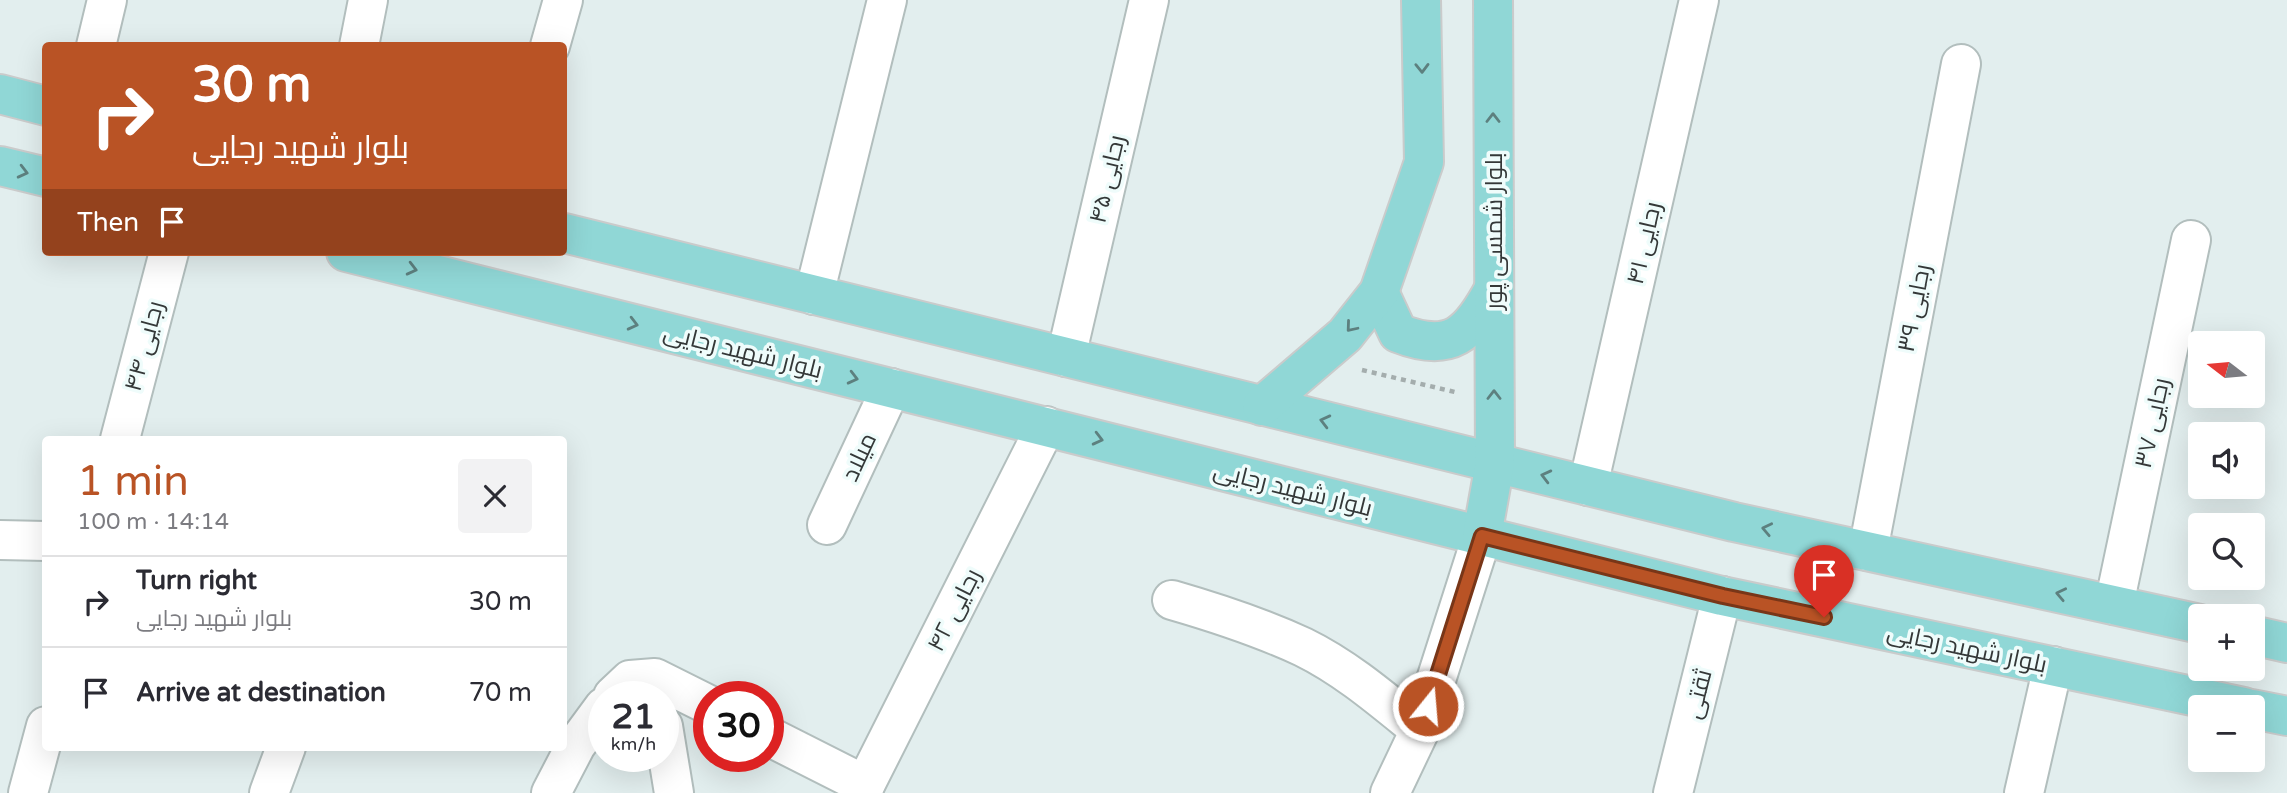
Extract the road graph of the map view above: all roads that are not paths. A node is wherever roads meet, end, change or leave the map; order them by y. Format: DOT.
graph roads {
  1 [pos="107,0"];
  2 [pos="368,0"];
  3 [pos="563,0"];
  4 [pos="887,0"];
  5 [pos="1149,0"];
  6 [pos="1421,0"];
  7 [pos="1493,0"];
  8 [pos="1699,0"];
  9 [pos="97,42"];
  10 [pos="360,42"];
  11 [pos="551,42"];
  12 [pos="1961,64"];
  13 [pos="0,94"];
  14 [pos="42,105"];
  15 [pos="0,166"];
  16 [pos="42,176"];
  17 [pos="567,234"];
  18 [pos="2191,240"];
  19 [pos="168,256"];
  20 [pos="362,256"];
  21 [pos="1494,289"];
  22 [pos="1379,292"];
  23 [pos="814,295"];
  24 [pos="1066,358"];
  25 [pos="891,388"];
  26 [pos="1262,406"];
  27 [pos="1046,426"];
  28 [pos="121,436"];
  29 [pos="1494,463"];
  30 [pos="1588,486"];
  31 [pos="827,525"];
  32 [pos="1482,536"];
  33 [pos="0,540"];
  34 [pos="42,541"];
  35 [pos="1868,551"];
  36 [pos="1723,596"];
  37 [pos="1172,600"];
  38 [pos="2114,605"];
  39 [pos="2188,621"];
  40 [pos="2265,638"];
  41 [pos="2287,643"];
  42 [pos="2053,666"];
  43 [pos="2188,695"];
  44 [pos="2265,712"];
  45 [pos="2287,716"];
  46 [pos="588,729"];
  47 [pos="1420,730"];
  48 [pos="42,741"];
  49 [pos="784,745"];
  50 [pos="285,751"];
  51 [pos="671,772"];
  52 [pos="863,789"];
  53 [pos="28,793"];
  54 [pos="269,793"];
  55 [pos="551,793"];
  56 [pos="674,793"];
  57 [pos="1390,793"];
  58 [pos="1674,793"];
  59 [pos="2024,793"];
  1 -- 9 [label="street"];
  2 -- 10 [label="street"];
  3 -- 11 [label="street"];
  4 -- 23 [label="street"];
  5 -- 24 [label="street, رجایی ۴۵"];
  6 -- 22 [label="main road, one-way"];
  21 -- 7 [label="main road, بلوار شمسی پور, one-way"];
  8 -- 30 [label="street, رجایی ۴۱"];
  12 -- 35 [label="street, رجایی ۳۹"];
  13 -- 14 [label="main road"];
  15 -- 16 [label="main road, one-way"];
  17 -- 23 [label="main road"];
  18 -- 38 [label="street, رجایی ۳۷"];
  19 -- 28 [label="street, رجایی ۴۴"];
  20 -- 25 [label="main road, بلوار شهید رجایی, one-way"];
  21 -- 22 [label="main road"];
  29 -- 21 [label="main road, بلوار شمسی پور, one-way"];
  22 -- 26 [label="main road, one-way"];
  23 -- 24 [label="main road"];
  24 -- 26 [label="main road"];
  25 -- 27 [label="main road, بلوار شهید رجایی"];
  25 -- 31 [label="street, میلاد"];
  29 -- 26 [label="main road, one-way"];
  27 -- 32 [label="main road, بلوار شهید رجایی, one-way"];
  27 -- 52 [label="street, رجایی ۴۲"];
  30 -- 29 [label="main road, one-way"];
  29 -- 32 [label="main road, بلوار شمسی پور"];
  35 -- 30 [label="main road, one-way"];
  32 -- 36 [label="main road, بلوار شهید رجایی"];
  32 -- 47 [label="street"];
  33 -- 34 [label="street"];
  38 -- 35 [label="main road, one-way"];
  36 -- 42 [label="main road, بلوار شهید رجایی"];
  36 -- 58 [label="street, ثقتی"];
  37 -- 47 [label="street"];
  38 -- 39 [label="main road"];
  40 -- 41 [label="main road"];
  42 -- 43 [label="main road, بلوار شهید رجایی"];
  42 -- 59 [label="street"];
  44 -- 45 [label="main road"];
  46 -- 55 [label="street"];
  47 -- 57 [label="street"];
  48 -- 53 [label="street"];
  49 -- 52 [label="street"];
  50 -- 54 [label="street"];
  51 -- 56 [label="street"];
}
